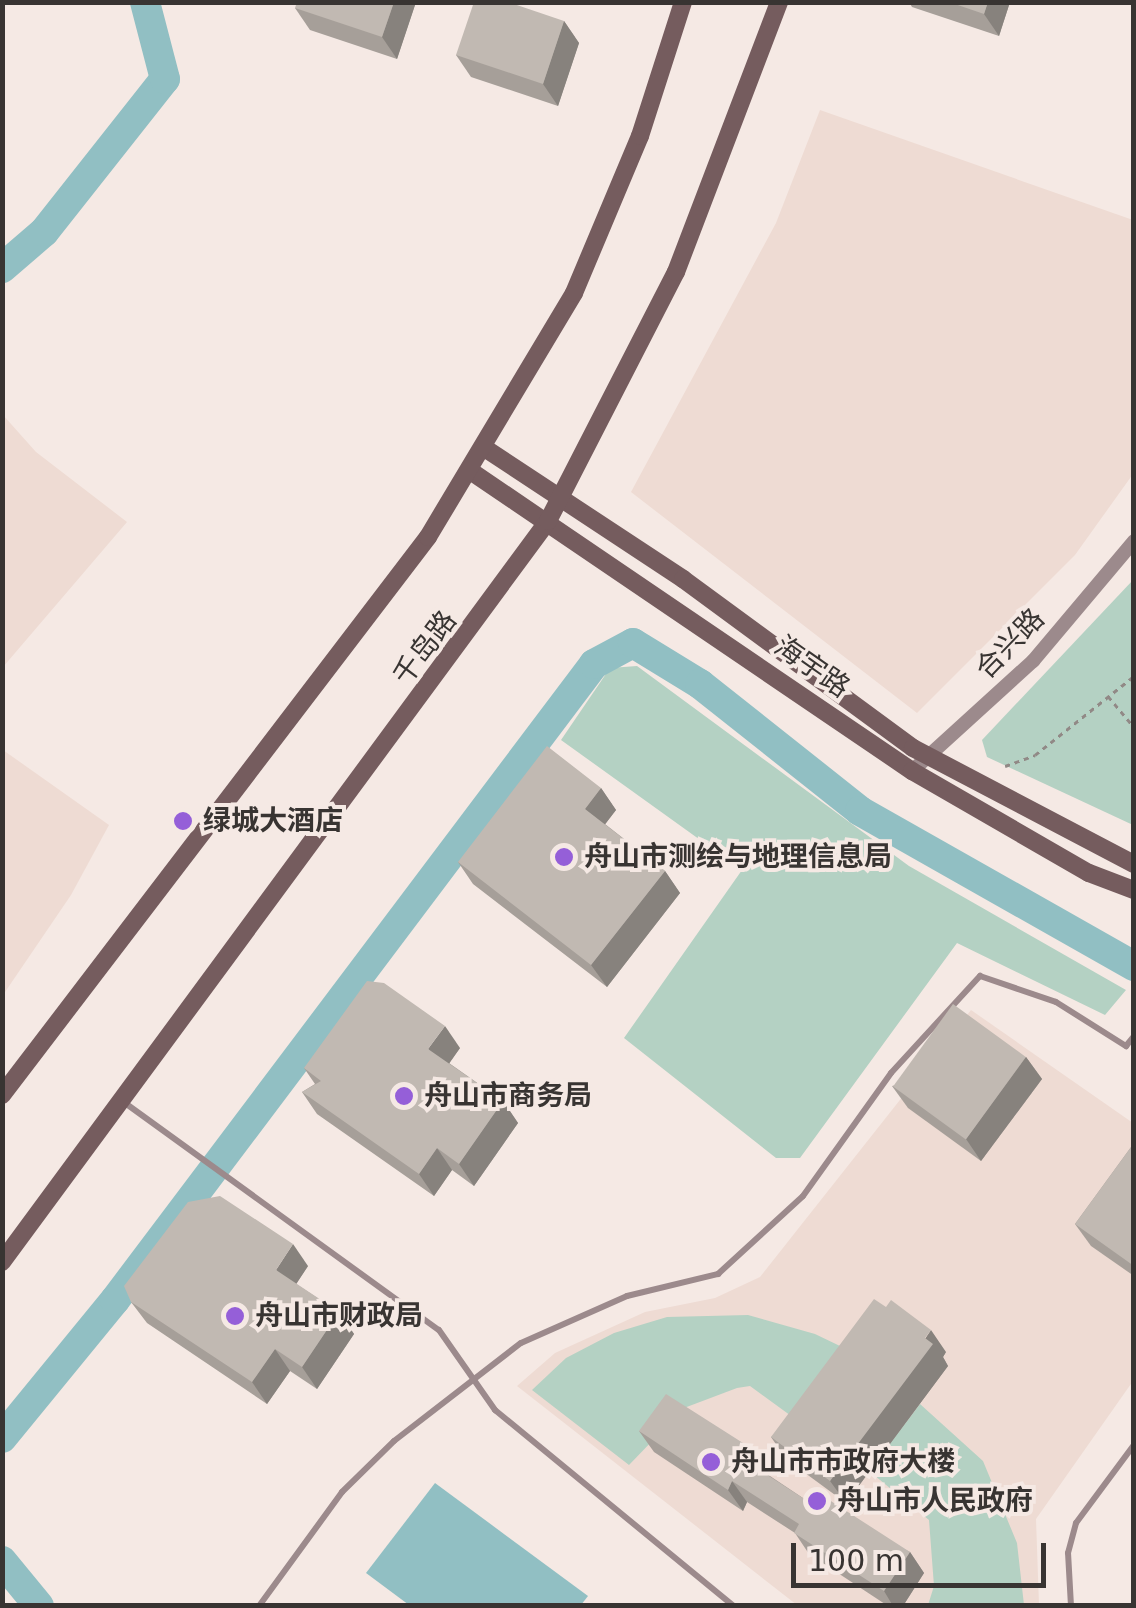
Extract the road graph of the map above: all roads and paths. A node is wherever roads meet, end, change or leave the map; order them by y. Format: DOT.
graph roads {
  1 [pos="683,2"];
  2 [pos="779,2"];
  3 [pos="483,446"];
  4 [pos="469,470"];
  5 [pos="560,498"];
  6 [pos="548,521"];
  7 [pos="1134,541"];
  8 [pos="1134,676"];
  9 [pos="1108,695"];
  10 [pos="1134,727"];
  11 [pos="928,756"];
  12 [pos="1004,766"];
  13 [pos="912,771"];
  14 [pos="1134,864"];
  15 [pos="1134,890"];
  16 [pos="1134,1036"];
  17 [pos="1126,1046"];
  18 [pos="1134,1052"];
  19 [pos="2,1095"];
  20 [pos="121,1100"];
  21 [pos="2,1262"];
  22 [pos="476,1377"];
  23 [pos="1134,1445"];
  24 [pos="260,1606"];
  25 [pos="734,1606"];
  26 [pos="1071,1606"];
  1 -- 3 [label="street"];
  2 -- 5 [label="street, 千岛路"];
  3 -- 4 [label="street"];
  3 -- 5 [label="street, 海宇路"];
  4 -- 6 [label="street, 海宇路"];
  4 -- 19 [label="street"];
  5 -- 6 [label="street, 千岛路"];
  5 -- 11 [label="street, 海宇路"];
  6 -- 13 [label="street, 海宇路"];
  6 -- 20 [label="street, 千岛路"];
  7 -- 11 [label="street, 合兴路"];
  8 -- 9 [label="path"];
  9 -- 10 [label="path"];
  9 -- 12 [label="path"];
  11 -- 13 [label="street, 合兴路"];
  11 -- 14 [label="street, 海宇路"];
  13 -- 15 [label="street, 海宇路"];
  16 -- 17 [label="lane"];
  17 -- 18 [label="lane"];
  17 -- 22 [label="lane"];
  20 -- 21 [label="street, 千岛路"];
  20 -- 22 [label="lane"];
  22 -- 24 [label="lane"];
  22 -- 25 [label="lane"];
  23 -- 26 [label="lane"];
}
